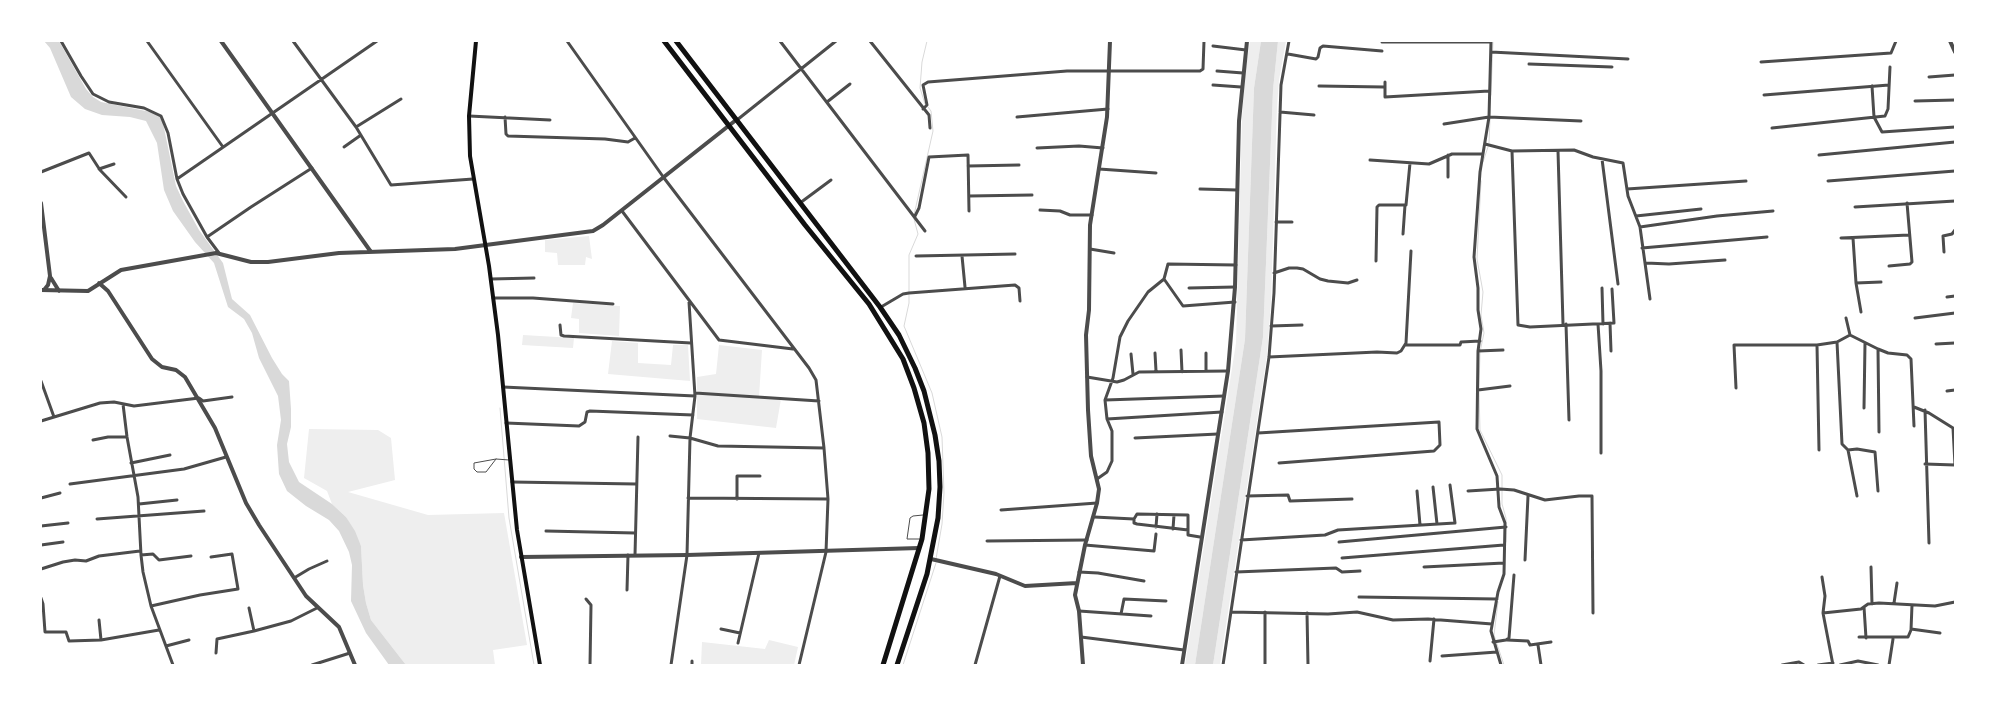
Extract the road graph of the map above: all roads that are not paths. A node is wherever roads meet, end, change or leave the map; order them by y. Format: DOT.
graph roads {
  1 [pos="61,41"];
  2 [pos="147,41"];
  3 [pos="221,41"];
  4 [pos="293,41"];
  5 [pos="377,41"];
  6 [pos="476,41"];
  7 [pos="567,41"];
  8 [pos="664,41"];
  9 [pos="676,41"];
  10 [pos="780,41"];
  11 [pos="836,41"];
  12 [pos="870,41"];
  13 [pos="1110,41"];
  14 [pos="1204,41"];
  15 [pos="1247,41"];
  16 [pos="1290,41"];
  17 [pos="1491,41"];
  18 [pos="1896,41"];
  19 [pos="1382,42"];
  20 [pos="1952,44"];
  21 [pos="1213,46"];
  22 [pos="1246,50"];
  23 [pos="1382,50"];
  24 [pos="1492,52"];
  25 [pos="1955,52"];
  26 [pos="1288,54"];
  27 [pos="1545,55"];
  28 [pos="1628,59"];
  29 [pos="1761,62"];
  30 [pos="1529,64"];
  31 [pos="1545,64"];
  32 [pos="1612,67"];
  33 [pos="1890,67"];
  34 [pos="802,69"];
  35 [pos="1109,70"];
  36 [pos="1218,71"];
  37 [pos="1243,73"];
  38 [pos="1955,76"];
  39 [pos="1928,77"];
  40 [pos="322,81"];
  41 [pos="1385,82"];
  42 [pos="850,84"];
  43 [pos="1213,85"];
  44 [pos="1889,85"];
  45 [pos="1320,86"];
  46 [pos="1872,86"];
  47 [pos="1241,87"];
  48 [pos="1384,87"];
  49 [pos="1489,90"];
  50 [pos="1764,95"];
  51 [pos="401,98"];
  52 [pos="1955,100"];
  53 [pos="1915,101"];
  54 [pos="827,102"];
  55 [pos="923,109"];
  56 [pos="1108,109"];
  57 [pos="1280,112"];
  58 [pos="272,114"];
  59 [pos="1314,115"];
  60 [pos="469,116"];
  61 [pos="505,117"];
  62 [pos="1017,117"];
  63 [pos="1490,117"];
  64 [pos="1874,117"];
  65 [pos="550,120"];
  66 [pos="736,120"];
  67 [pos="1581,121"];
  68 [pos="1444,124"];
  69 [pos="729,126"];
  70 [pos="356,127"];
  71 [pos="1955,127"];
  72 [pos="930,128"];
  73 [pos="1772,128"];
  74 [pos="361,135"];
  75 [pos="635,138"];
  76 [pos="1955,142"];
  77 [pos="1488,145"];
  78 [pos="223,147"];
  79 [pos="344,148"];
  80 [pos="1038,148"];
  81 [pos="1103,148"];
  82 [pos="1512,151"];
  83 [pos="1558,151"];
  84 [pos="1483,154"];
  85 [pos="1448,155"];
  86 [pos="1819,155"];
  87 [pos="1602,159"];
  88 [pos="1370,160"];
  89 [pos="1410,163"];
  90 [pos="114,164"];
  91 [pos="1019,165"];
  92 [pos="968,166"];
  93 [pos="312,168"];
  94 [pos="99,169"];
  95 [pos="1099,169"];
  96 [pos="1955,171"];
  97 [pos="41,172"];
  98 [pos="1156,173"];
  99 [pos="1448,176"];
  100 [pos="664,178"];
  101 [pos="177,179"];
  102 [pos="473,179"];
  103 [pos="831,180"];
  104 [pos="1746,180"];
  105 [pos="1828,181"];
  106 [pos="1200,189"];
  107 [pos="1627,189"];
  108 [pos="1237,190"];
  109 [pos="1032,195"];
  110 [pos="969,196"];
  111 [pos="126,197"];
  112 [pos="1955,201"];
  113 [pos="41,203"];
  114 [pos="800,204"];
  115 [pos="1907,204"];
  116 [pos="1405,205"];
  117 [pos="1855,207"];
  118 [pos="42,208"];
  119 [pos="1701,209"];
  120 [pos="1040,210"];
  121 [pos="622,211"];
  122 [pos="969,211"];
  123 [pos="1773,211"];
  124 [pos="1092,215"];
  125 [pos="915,216"];
  126 [pos="1636,216"];
  127 [pos="1276,222"];
  128 [pos="1292,222"];
  129 [pos="1640,227"];
  130 [pos="1955,230"];
  131 [pos="925,231"];
  132 [pos="1403,234"];
  133 [pos="1909,235"];
  134 [pos="207,237"];
  135 [pos="1766,237"];
  136 [pos="1841,238"];
  137 [pos="1854,238"];
  138 [pos="485,245"];
  139 [pos="367,246"];
  140 [pos="1642,248"];
  141 [pos="1090,249"];
  142 [pos="1411,251"];
  143 [pos="363,252"];
  144 [pos="372,252"];
  145 [pos="1944,252"];
  146 [pos="217,253"];
  147 [pos="1114,253"];
  148 [pos="1015,254"];
  149 [pos="916,256"];
  150 [pos="962,256"];
  151 [pos="1725,260"];
  152 [pos="1376,261"];
  153 [pos="1646,262"];
  154 [pos="1236,265"];
  155 [pos="1889,266"];
  156 [pos="1274,273"];
  157 [pos="50,276"];
  158 [pos="534,278"];
  159 [pos="1164,278"];
  160 [pos="490,279"];
  161 [pos="1357,280"];
  162 [pos="1881,282"];
  163 [pos="98,283"];
  164 [pos="1856,283"];
  165 [pos="1618,284"];
  166 [pos="965,287"];
  167 [pos="1235,287"];
  168 [pos="1190,288"];
  169 [pos="1602,288"];
  170 [pos="1612,289"];
  171 [pos="43,290"];
  172 [pos="59,291"];
  173 [pos="1955,296"];
  174 [pos="1946,297"];
  175 [pos="493,298"];
  176 [pos="1650,299"];
  177 [pos="1020,301"];
  178 [pos="689,302"];
  179 [pos="1235,302"];
  180 [pos="613,304"];
  181 [pos="880,307"];
  182 [pos="1861,312"];
  183 [pos="1955,313"];
  184 [pos="1846,318"];
  185 [pos="1915,318"];
  186 [pos="1610,323"];
  187 [pos="1565,324"];
  188 [pos="1600,324"];
  189 [pos="560,325"];
  190 [pos="1302,325"];
  191 [pos="1271,326"];
  192 [pos="1850,335"];
  193 [pos="1480,341"];
  194 [pos="1837,342"];
  195 [pos="691,343"];
  196 [pos="1865,343"];
  197 [pos="1936,344"];
  198 [pos="1955,344"];
  199 [pos="1405,345"];
  200 [pos="1817,345"];
  201 [pos="793,349"];
  202 [pos="1878,349"];
  203 [pos="1182,350"];
  204 [pos="1503,350"];
  205 [pos="1479,351"];
  206 [pos="1611,351"];
  207 [pos="1155,353"];
  208 [pos="1206,353"];
  209 [pos="1131,354"];
  210 [pos="1269,357"];
  211 [pos="1206,371"];
  212 [pos="1228,371"];
  213 [pos="1156,372"];
  214 [pos="1182,372"];
  215 [pos="1133,374"];
  216 [pos="1087,378"];
  217 [pos="41,381"];
  218 [pos="1112,381"];
  219 [pos="1510,386"];
  220 [pos="504,387"];
  221 [pos="1736,388"];
  222 [pos="1480,390"];
  223 [pos="1955,390"];
  224 [pos="1946,391"];
  225 [pos="695,395"];
  226 [pos="1224,396"];
  227 [pos="232,397"];
  228 [pos="198,398"];
  229 [pos="1105,400"];
  230 [pos="818,401"];
  231 [pos="124,404"];
  232 [pos="1914,407"];
  233 [pos="1864,408"];
  234 [pos="1925,410"];
  235 [pos="1222,412"];
  236 [pos="693,415"];
  237 [pos="54,417"];
  238 [pos="1107,419"];
  239 [pos="1569,420"];
  240 [pos="41,421"];
  241 [pos="506,423"];
  242 [pos="1914,426"];
  243 [pos="1879,432"];
  244 [pos="1258,433"];
  245 [pos="1219,434"];
  246 [pos="670,436"];
  247 [pos="638,437"];
  248 [pos="127,438"];
  249 [pos="690,438"];
  250 [pos="1135,438"];
  251 [pos="93,440"];
  252 [pos="824,448"];
  253 [pos="1819,450"];
  254 [pos="1848,450"];
  255 [pos="1601,453"];
  256 [pos="170,455"];
  257 [pos="226,457"];
  258 [pos="496,459"];
  259 [pos="509,460"];
  260 [pos="131,463"];
  261 [pos="1279,463"];
  262 [pos="1925,464"];
  263 [pos="1955,465"];
  264 [pos="133,476"];
  265 [pos="760,476"];
  266 [pos="1097,479"];
  267 [pos="512,482"];
  268 [pos="70,484"];
  269 [pos="636,484"];
  270 [pos="1450,485"];
  271 [pos="1433,487"];
  272 [pos="1501,489"];
  273 [pos="1468,491"];
  274 [pos="1878,491"];
  275 [pos="1417,492"];
  276 [pos="60,493"];
  277 [pos="1528,495"];
  278 [pos="1247,496"];
  279 [pos="1857,496"];
  280 [pos="41,498"];
  281 [pos="688,498"];
  282 [pos="737,499"];
  283 [pos="828,499"];
  284 [pos="1352,499"];
  285 [pos="177,500"];
  286 [pos="1098,503"];
  287 [pos="139,504"];
  288 [pos="1001,510"];
  289 [pos="204,511"];
  290 [pos="1157,514"];
  291 [pos="925,515"];
  292 [pos="1174,515"];
  293 [pos="139,516"];
  294 [pos="1094,517"];
  295 [pos="98,519"];
  296 [pos="1134,519"];
  297 [pos="68,523"];
  298 [pos="1437,524"];
  299 [pos="1420,525"];
  300 [pos="41,526"];
  301 [pos="1156,526"];
  302 [pos="1506,527"];
  303 [pos="1174,529"];
  304 [pos="1188,530"];
  305 [pos="546,532"];
  306 [pos="635,533"];
  307 [pos="1156,534"];
  308 [pos="1200,537"];
  309 [pos="922,540"];
  310 [pos="1241,540"];
  311 [pos="63,542"];
  312 [pos="987,542"];
  313 [pos="1086,542"];
  314 [pos="1339,542"];
  315 [pos="1929,543"];
  316 [pos="41,545"];
  317 [pos="1504,545"];
  318 [pos="919,548"];
  319 [pos="140,550"];
  320 [pos="826,552"];
  321 [pos="759,553"];
  322 [pos="628,555"];
  323 [pos="634,555"];
  324 [pos="687,555"];
  325 [pos="141,556"];
  326 [pos="191,556"];
  327 [pos="521,556"];
  328 [pos="211,557"];
  329 [pos="1342,558"];
  330 [pos="931,559"];
  331 [pos="1525,560"];
  332 [pos="327,561"];
  333 [pos="1504,563"];
  334 [pos="1424,567"];
  335 [pos="1871,568"];
  336 [pos="41,569"];
  337 [pos="1360,571"];
  338 [pos="1079,572"];
  339 [pos="1236,572"];
  340 [pos="1514,575"];
  341 [pos="1000,576"];
  342 [pos="1822,577"];
  343 [pos="294,578"];
  344 [pos="1144,580"];
  345 [pos="1077,583"];
  346 [pos="1897,583"];
  347 [pos="627,590"];
  348 [pos="1359,597"];
  349 [pos="41,598"];
  350 [pos="586,599"];
  351 [pos="1497,599"];
  352 [pos="1166,601"];
  353 [pos="1955,602"];
  354 [pos="1894,603"];
  355 [pos="1872,604"];
  356 [pos="1912,605"];
  357 [pos="151,606"];
  358 [pos="1864,607"];
  359 [pos="249,608"];
  360 [pos="318,608"];
  361 [pos="1079,611"];
  362 [pos="1231,612"];
  363 [pos="1265,612"];
  364 [pos="1825,612"];
  365 [pos="1307,613"];
  366 [pos="1593,613"];
  367 [pos="1121,614"];
  368 [pos="1151,616"];
  369 [pos="99,620"];
  370 [pos="1434,620"];
  371 [pos="1492,624"];
  372 [pos="721,629"];
  373 [pos="1911,629"];
  374 [pos="159,630"];
  375 [pos="254,631"];
  376 [pos="740,633"];
  377 [pos="1940,633"];
  378 [pos="1081,637"];
  379 [pos="1860,638"];
  380 [pos="1866,638"];
  381 [pos="1892,639"];
  382 [pos="101,640"];
  383 [pos="189,640"];
  384 [pos="1506,640"];
  385 [pos="1493,642"];
  386 [pos="1551,642"];
  387 [pos="738,643"];
  388 [pos="1538,645"];
  389 [pos="166,646"];
  390 [pos="1184,650"];
  391 [pos="216,652"];
  392 [pos="1497,652"];
  393 [pos="351,653"];
  394 [pos="1442,656"];
  395 [pos="1430,661"];
  396 [pos="1833,664"];
  397 [pos="173,665"];
  398 [pos="312,665"];
  399 [pos="355,665"];
  400 [pos="540,665"];
  401 [pos="590,665"];
  402 [pos="671,665"];
  403 [pos="799,665"];
  404 [pos="883,665"];
  405 [pos="897,665"];
  406 [pos="975,665"];
  407 [pos="1083,665"];
  408 [pos="1182,665"];
  409 [pos="1223,665"];
  410 [pos="1265,665"];
  411 [pos="1308,665"];
  412 [pos="1501,665"];
  413 [pos="1541,665"];
  414 [pos="1782,665"];
  415 [pos="1804,665"];
  416 [pos="1818,665"];
  417 [pos="1840,665"];
  418 [pos="1878,665"];
  419 [pos="1889,665"];
  1 -- 101 [label="street"];
  2 -- 78 [label="street"];
  3 -- 58 [label="street"];
  4 -- 40 [label="street"];
  5 -- 40 [label="street"];
  6 -- 60 [label="main road"];
  7 -- 75 [label="street"];
  8 -- 69 [label="highway"];
  9 -- 66 [label="highway"];
  10 -- 34 [label="street"];
  11 -- 34 [label="street"];
  12 -- 55 [label="street"];
  13 -- 35 [label="street"];
  14 -- 35 [label="street"];
  15 -- 22 [label="street"];
  16 -- 26 [label="street"];
  17 -- 19 [label="street"];
  17 -- 24 [label="street"];
  18 -- 29 [label="street"];
  20 -- 25 [label="street"];
  21 -- 22 [label="street"];
  22 -- 37 [label="street"];
  23 -- 26 [label="street"];
  24 -- 27 [label="street"];
  24 -- 49 [label="street"];
  26 -- 57 [label="street"];
  27 -- 28 [label="street"];
  27 -- 31 [label="street"];
  30 -- 31 [label="street"];
  31 -- 32 [label="street"];
  33 -- 44 [label="street"];
  34 -- 54 [label="street"];
  34 -- 66 [label="street"];
  35 -- 55 [label="street"];
  35 -- 56 [label="street"];
  36 -- 37 [label="street"];
  37 -- 47 [label="street"];
  38 -- 39 [label="street"];
  40 -- 58 [label="street"];
  40 -- 70 [label="street"];
  41 -- 48 [label="street"];
  42 -- 54 [label="street"];
  43 -- 47 [label="street"];
  44 -- 46 [label="street"];
  44 -- 64 [label="street"];
  45 -- 48 [label="street"];
  46 -- 50 [label="street"];
  46 -- 64 [label="street"];
  47 -- 108 [label="street"];
  48 -- 49 [label="street"];
  49 -- 63 [label="street"];
  51 -- 70 [label="street"];
  52 -- 53 [label="street"];
  54 -- 125 [label="street"];
  55 -- 72 [label="street"];
  56 -- 62 [label="street"];
  56 -- 81 [label="street"];
  57 -- 59 [label="street"];
  57 -- 127 [label="street"];
  58 -- 78 [label="street"];
  58 -- 93 [label="street"];
  60 -- 61 [label="street"];
  60 -- 102 [label="main road"];
  61 -- 65 [label="street"];
  61 -- 75 [label="street"];
  63 -- 67 [label="street"];
  63 -- 68 [label="street"];
  63 -- 77 [label="street"];
  64 -- 71 [label="street"];
  64 -- 73 [label="street"];
  66 -- 69 [label="street"];
  66 -- 114 [label="highway"];
  69 -- 100 [label="street"];
  69 -- 291 [label="highway"];
  70 -- 74 [label="street"];
  74 -- 79 [label="street"];
  74 -- 102 [label="street"];
  75 -- 100 [label="street"];
  76 -- 86 [label="street"];
  77 -- 82 [label="street"];
  77 -- 84 [label="street"];
  78 -- 101 [label="street"];
  80 -- 81 [label="street"];
  81 -- 95 [label="street"];
  82 -- 83 [label="street"];
  82 -- 187 [label="street"];
  83 -- 87 [label="street"];
  83 -- 187 [label="street"];
  84 -- 85 [label="street"];
  84 -- 193 [label="street"];
  85 -- 89 [label="street"];
  85 -- 99 [label="street"];
  87 -- 107 [label="street"];
  87 -- 165 [label="street"];
  88 -- 89 [label="street"];
  89 -- 116 [label="street"];
  90 -- 94 [label="street"];
  91 -- 92 [label="street"];
  92 -- 110 [label="street"];
  92 -- 125 [label="street"];
  93 -- 134 [label="street"];
  93 -- 139 [label="street"];
  94 -- 97 [label="street"];
  94 -- 111 [label="street"];
  95 -- 98 [label="street"];
  95 -- 124 [label="street"];
  96 -- 105 [label="street"];
  100 -- 121 [label="street"];
  100 -- 201 [label="street"];
  101 -- 134 [label="street"];
  102 -- 138 [label="main road"];
  103 -- 114 [label="street"];
  104 -- 107 [label="street"];
  106 -- 108 [label="street"];
  107 -- 126 [label="street"];
  108 -- 154 [label="street"];
  109 -- 110 [label="street"];
  110 -- 122 [label="street"];
  112 -- 115 [label="street"];
  113 -- 118 [label="street"];
  114 -- 181 [label="highway"];
  115 -- 117 [label="street"];
  115 -- 133 [label="street"];
  116 -- 132 [label="street"];
  116 -- 152 [label="street"];
  118 -- 157 [label="street"];
  119 -- 126 [label="street"];
  120 -- 124 [label="street"];
  121 -- 138 [label="street"];
  121 -- 178 [label="street"];
  123 -- 129 [label="street"];
  124 -- 141 [label="street"];
  125 -- 131 [label="street"];
  126 -- 129 [label="street"];
  127 -- 128 [label="street"];
  127 -- 156 [label="street"];
  129 -- 140 [label="street"];
  130 -- 145 [label="street"];
  133 -- 137 [label="street"];
  133 -- 155 [label="street"];
  134 -- 146 [label="street"];
  135 -- 140 [label="street"];
  136 -- 137 [label="street"];
  137 -- 164 [label="street"];
  138 -- 144 [label="street"];
  138 -- 160 [label="main road"];
  139 -- 143 [label="street"];
  139 -- 144 [label="street"];
  140 -- 153 [label="street"];
  141 -- 147 [label="street"];
  141 -- 216 [label="street"];
  142 -- 199 [label="street"];
  143 -- 144 [label="street"];
  143 -- 146 [label="street"];
  146 -- 163 [label="street"];
  148 -- 150 [label="street"];
  149 -- 150 [label="street"];
  150 -- 166 [label="street"];
  151 -- 153 [label="street"];
  153 -- 176 [label="street"];
  154 -- 159 [label="street"];
  154 -- 167 [label="street"];
  156 -- 161 [label="street"];
  156 -- 191 [label="street"];
  157 -- 171 [label="street"];
  157 -- 172 [label="street"];
  158 -- 160 [label="street"];
  159 -- 179 [label="street"];
  159 -- 218 [label="street"];
  160 -- 175 [label="main road"];
  162 -- 164 [label="street"];
  163 -- 172 [label="street"];
  163 -- 228 [label="street"];
  164 -- 182 [label="street"];
  166 -- 177 [label="street"];
  166 -- 181 [label="street"];
  167 -- 168 [label="street"];
  167 -- 179 [label="street"];
  169 -- 188 [label="street"];
  170 -- 186 [label="street"];
  171 -- 172 [label="street"];
  173 -- 174 [label="street"];
  175 -- 180 [label="street"];
  175 -- 220 [label="main road"];
  178 -- 195 [label="street"];
  178 -- 201 [label="street"];
  179 -- 212 [label="street"];
  181 -- 330 [label="highway"];
  183 -- 185 [label="street"];
  184 -- 192 [label="street"];
  186 -- 188 [label="street"];
  186 -- 206 [label="street"];
  187 -- 188 [label="street"];
  187 -- 239 [label="street"];
  188 -- 255 [label="street"];
  189 -- 195 [label="street"];
  190 -- 191 [label="street"];
  191 -- 210 [label="street"];
  192 -- 194 [label="street"];
  192 -- 196 [label="street"];
  193 -- 199 [label="street"];
  193 -- 205 [label="street"];
  194 -- 200 [label="street"];
  194 -- 254 [label="street"];
  195 -- 225 [label="street"];
  196 -- 202 [label="street"];
  196 -- 233 [label="street"];
  197 -- 198 [label="street"];
  199 -- 210 [label="street"];
  200 -- 221 [label="street"];
  200 -- 253 [label="street"];
  201 -- 230 [label="street"];
  202 -- 232 [label="street"];
  202 -- 243 [label="street"];
  203 -- 214 [label="street"];
  204 -- 205 [label="street"];
  205 -- 222 [label="street"];
  207 -- 213 [label="street"];
  208 -- 211 [label="street"];
  209 -- 215 [label="street"];
  210 -- 244 [label="street"];
  211 -- 212 [label="street"];
  211 -- 214 [label="street"];
  212 -- 226 [label="street"];
  213 -- 214 [label="street"];
  213 -- 215 [label="street"];
  215 -- 218 [label="street"];
  216 -- 218 [label="street"];
  216 -- 266 [label="street"];
  217 -- 237 [label="street"];
  218 -- 229 [label="street"];
  219 -- 222 [label="street"];
  220 -- 225 [label="street"];
  220 -- 241 [label="main road"];
  222 -- 272 [label="street"];
  223 -- 224 [label="street"];
  225 -- 230 [label="street"];
  225 -- 236 [label="street"];
  226 -- 229 [label="street"];
  226 -- 235 [label="street"];
  227 -- 228 [label="street"];
  228 -- 231 [label="street"];
  228 -- 257 [label="street"];
  229 -- 238 [label="street"];
  230 -- 252 [label="street"];
  231 -- 237 [label="street"];
  231 -- 248 [label="street"];
  232 -- 234 [label="street"];
  232 -- 242 [label="street"];
  234 -- 262 [label="street"];
  234 -- 263 [label="street"];
  235 -- 238 [label="street"];
  235 -- 245 [label="street"];
  236 -- 241 [label="street"];
  236 -- 249 [label="street"];
  237 -- 240 [label="street"];
  238 -- 266 [label="street"];
  241 -- 259 [label="main road"];
  244 -- 261 [label="street"];
  244 -- 278 [label="street"];
  245 -- 250 [label="street"];
  245 -- 390 [label="street"];
  246 -- 249 [label="street"];
  247 -- 269 [label="street"];
  248 -- 251 [label="street"];
  248 -- 260 [label="street"];
  249 -- 252 [label="street"];
  249 -- 281 [label="street"];
  252 -- 283 [label="street"];
  254 -- 274 [label="street"];
  254 -- 279 [label="street"];
  256 -- 260 [label="street"];
  257 -- 264 [label="street"];
  257 -- 343 [label="street"];
  258 -- 258 [label="lane"];
  258 -- 259 [label="lane"];
  259 -- 267 [label="main road"];
  260 -- 264 [label="street"];
  262 -- 263 [label="street"];
  262 -- 315 [label="street"];
  264 -- 268 [label="street"];
  264 -- 287 [label="street"];
  265 -- 282 [label="street"];
  266 -- 286 [label="street"];
  267 -- 269 [label="street"];
  267 -- 327 [label="main road"];
  269 -- 306 [label="street"];
  270 -- 298 [label="street"];
  271 -- 298 [label="street"];
  272 -- 273 [label="street"];
  272 -- 277 [label="street"];
  272 -- 302 [label="street"];
  275 -- 299 [label="street"];
  276 -- 280 [label="street"];
  277 -- 331 [label="street"];
  277 -- 366 [label="street"];
  278 -- 284 [label="street"];
  278 -- 310 [label="street"];
  281 -- 282 [label="street"];
  281 -- 324 [label="street"];
  282 -- 283 [label="street"];
  283 -- 320 [label="street"];
  285 -- 287 [label="street"];
  286 -- 288 [label="street"];
  286 -- 294 [label="street"];
  287 -- 293 [label="street"];
  289 -- 293 [label="street"];
  290 -- 292 [label="street"];
  290 -- 296 [label="street"];
  290 -- 301 [label="street"];
  291 -- 309 [label="highway"];
  291 -- 309 [label="lane"];
  292 -- 303 [label="street"];
  292 -- 304 [label="street"];
  293 -- 295 [label="street"];
  293 -- 319 [label="street"];
  294 -- 296 [label="street"];
  294 -- 313 [label="street"];
  296 -- 301 [label="street"];
  297 -- 300 [label="street"];
  298 -- 299 [label="street"];
  299 -- 310 [label="street"];
  301 -- 303 [label="street"];
  302 -- 314 [label="street"];
  302 -- 317 [label="street"];
  303 -- 304 [label="street"];
  304 -- 308 [label="street"];
  305 -- 306 [label="street"];
  306 -- 323 [label="street"];
  307 -- 313 [label="street"];
  309 -- 318 [label="highway"];
  310 -- 339 [label="street"];
  311 -- 316 [label="street"];
  312 -- 313 [label="street"];
  313 -- 338 [label="street"];
  317 -- 329 [label="street"];
  317 -- 333 [label="street"];
  318 -- 320 [label="street"];
  318 -- 404 [label="highway"];
  319 -- 325 [label="street"];
  319 -- 336 [label="street"];
  320 -- 321 [label="street"];
  320 -- 403 [label="street"];
  321 -- 324 [label="street"];
  321 -- 376 [label="street"];
  322 -- 323 [label="street"];
  322 -- 327 [label="street"];
  322 -- 347 [label="street"];
  323 -- 324 [label="street"];
  324 -- 402 [label="street"];
  325 -- 326 [label="street"];
  325 -- 357 [label="street"];
  327 -- 400 [label="main road"];
  328 -- 357 [label="street"];
  330 -- 341 [label="street"];
  330 -- 405 [label="highway"];
  332 -- 343 [label="street"];
  333 -- 334 [label="street"];
  333 -- 351 [label="street"];
  335 -- 355 [label="street"];
  337 -- 339 [label="street"];
  338 -- 344 [label="street"];
  338 -- 345 [label="street"];
  339 -- 362 [label="street"];
  340 -- 384 [label="street"];
  341 -- 345 [label="street"];
  341 -- 406 [label="street"];
  342 -- 364 [label="street"];
  343 -- 360 [label="street"];
  345 -- 361 [label="street"];
  346 -- 354 [label="street"];
  348 -- 351 [label="street"];
  349 -- 382 [label="street"];
  350 -- 401 [label="street"];
  351 -- 371 [label="street"];
  352 -- 367 [label="street"];
  353 -- 356 [label="street"];
  354 -- 355 [label="street"];
  354 -- 356 [label="street"];
  355 -- 358 [label="street"];
  356 -- 373 [label="street"];
  357 -- 374 [label="street"];
  358 -- 364 [label="street"];
  358 -- 380 [label="street"];
  359 -- 375 [label="street"];
  360 -- 375 [label="street"];
  360 -- 393 [label="street"];
  361 -- 367 [label="street"];
  361 -- 378 [label="street"];
  362 -- 363 [label="street"];
  362 -- 409 [label="street"];
  363 -- 365 [label="street"];
  363 -- 410 [label="street"];
  364 -- 396 [label="street"];
  365 -- 370 [label="street"];
  365 -- 411 [label="street"];
  367 -- 368 [label="street"];
  369 -- 382 [label="street"];
  370 -- 371 [label="street"];
  370 -- 395 [label="street"];
  371 -- 385 [label="street"];
  372 -- 376 [label="street"];
  373 -- 377 [label="street"];
  373 -- 381 [label="street"];
  374 -- 382 [label="street"];
  374 -- 389 [label="street"];
  375 -- 391 [label="street"];
  376 -- 387 [label="street"];
  378 -- 390 [label="street"];
  378 -- 407 [label="street"];
  379 -- 380 [label="street"];
  380 -- 381 [label="street"];
  381 -- 419 [label="street"];
  383 -- 389 [label="street"];
  384 -- 385 [label="street"];
  384 -- 388 [label="street"];
  385 -- 392 [label="street"];
  386 -- 388 [label="street"];
  388 -- 413 [label="street"];
  389 -- 397 [label="street"];
  390 -- 408 [label="street"];
  392 -- 394 [label="street"];
  392 -- 412 [label="street"];
  393 -- 398 [label="street"];
  393 -- 399 [label="street"];
  396 -- 416 [label="street"];
  414 -- 415 [label="street"];
  417 -- 418 [label="street"];
}
